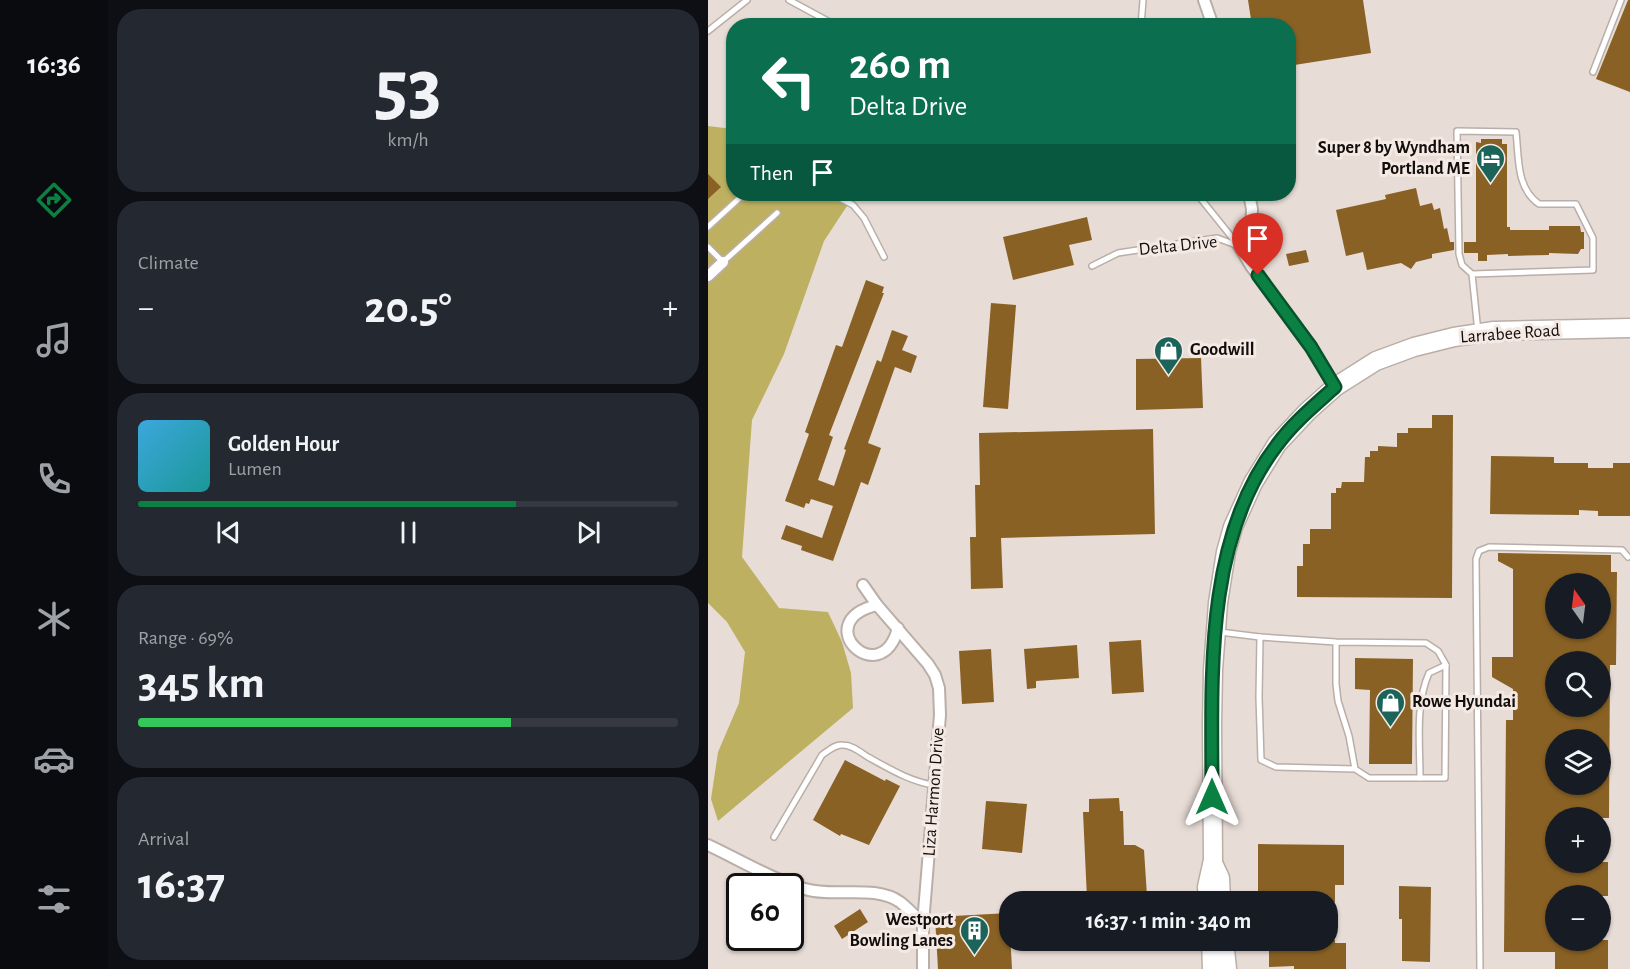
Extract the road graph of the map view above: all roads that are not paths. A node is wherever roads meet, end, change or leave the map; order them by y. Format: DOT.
graph roads {
  1 [pos="747,0"];
  2 [pos="789,0"];
  3 [pos="1143,0"];
  4 [pos="1204,0"];
  5 [pos="1621,0"];
  6 [pos="822,18"];
  7 [pos="1142,18"];
  8 [pos="1211,18"];
  9 [pos="708,31"];
  10 [pos="1593,72"];
  11 [pos="736,201"];
  12 [pos="845,201"];
  13 [pos="1203,201"];
  14 [pos="1250,201"];
  15 [pos="777,213"];
  16 [pos="708,227"];
  17 [pos="1239,246"];
  18 [pos="708,247"];
  19 [pos="884,257"];
  20 [pos="723,262"];
  21 [pos="1092,266"];
  22 [pos="1472,274"];
  23 [pos="708,276"];
  24 [pos="1630,328"];
  25 [pos="1479,333"];
  26 [pos="1335,387"];
  27 [pos="1628,557"];
  28 [pos="863,585"];
  29 [pos="878,605"];
  30 [pos="898,628"];
  31 [pos="1216,631"];
  32 [pos="1260,638"];
  33 [pos="1336,642"];
  34 [pos="1446,665"];
  35 [pos="1355,769"];
  36 [pos="1420,778"];
  37 [pos="934,785"];
  38 [pos="774,837"];
  39 [pos="708,846"];
  40 [pos="1212,860"];
  41 [pos="1207,891"];
  42 [pos="1221,891"];
  43 [pos="923,924"];
  44 [pos="1211,951"];
  45 [pos="1225,951"];
  46 [pos="922,969"];
  47 [pos="1212,969"];
  48 [pos="1227,969"];
  49 [pos="1480,969"];
  1 -- 9 [label="lane"];
  2 -- 6 [label="lane"];
  3 -- 7 [label="lane"];
  4 -- 8 [label="street"];
  5 -- 10 [label="lane"];
  11 -- 16 [label="lane"];
  12 -- 19 [label="lane"];
  13 -- 17 [label="lane"];
  14 -- 17 [label="street"];
  15 -- 20 [label="lane"];
  17 -- 21 [label="lane, Delta Drive"];
  17 -- 26 [label="street, Delta Drive"];
  18 -- 20 [label="lane"];
  20 -- 23 [label="street"];
  22 -- 22 [label="lane"];
  22 -- 25 [label="lane"];
  24 -- 25 [label="main road, Larrabee Road"];
  25 -- 26 [label="main road, Larrabee Road"];
  26 -- 31 [label="main road, Larrabee Road"];
  27 -- 49 [label="lane"];
  28 -- 29 [label="street, Liza Harmon Drive"];
  29 -- 30 [label="street, Liza Harmon Drive"];
  29 -- 30 [label="street"];
  30 -- 37 [label="street, Liza Harmon Drive"];
  31 -- 32 [label="lane"];
  31 -- 40 [label="main road, Larrabee Road"];
  32 -- 33 [label="lane"];
  32 -- 35 [label="lane"];
  33 -- 34 [label="lane"];
  33 -- 35 [label="lane"];
  34 -- 36 [label="lane"];
  34 -- 36 [label="lane"];
  35 -- 36 [label="lane"];
  37 -- 38 [label="lane"];
  37 -- 43 [label="street, Liza Harmon Drive"];
  39 -- 43 [label="street"];
  40 -- 41 [label="main road, Larrabee Road"];
  40 -- 42 [label="main road, Larrabee Road"];
  43 -- 46 [label="street, Liza Harmon Drive"];
  44 -- 47 [label="main road"];
  45 -- 48 [label="main road"];
}
